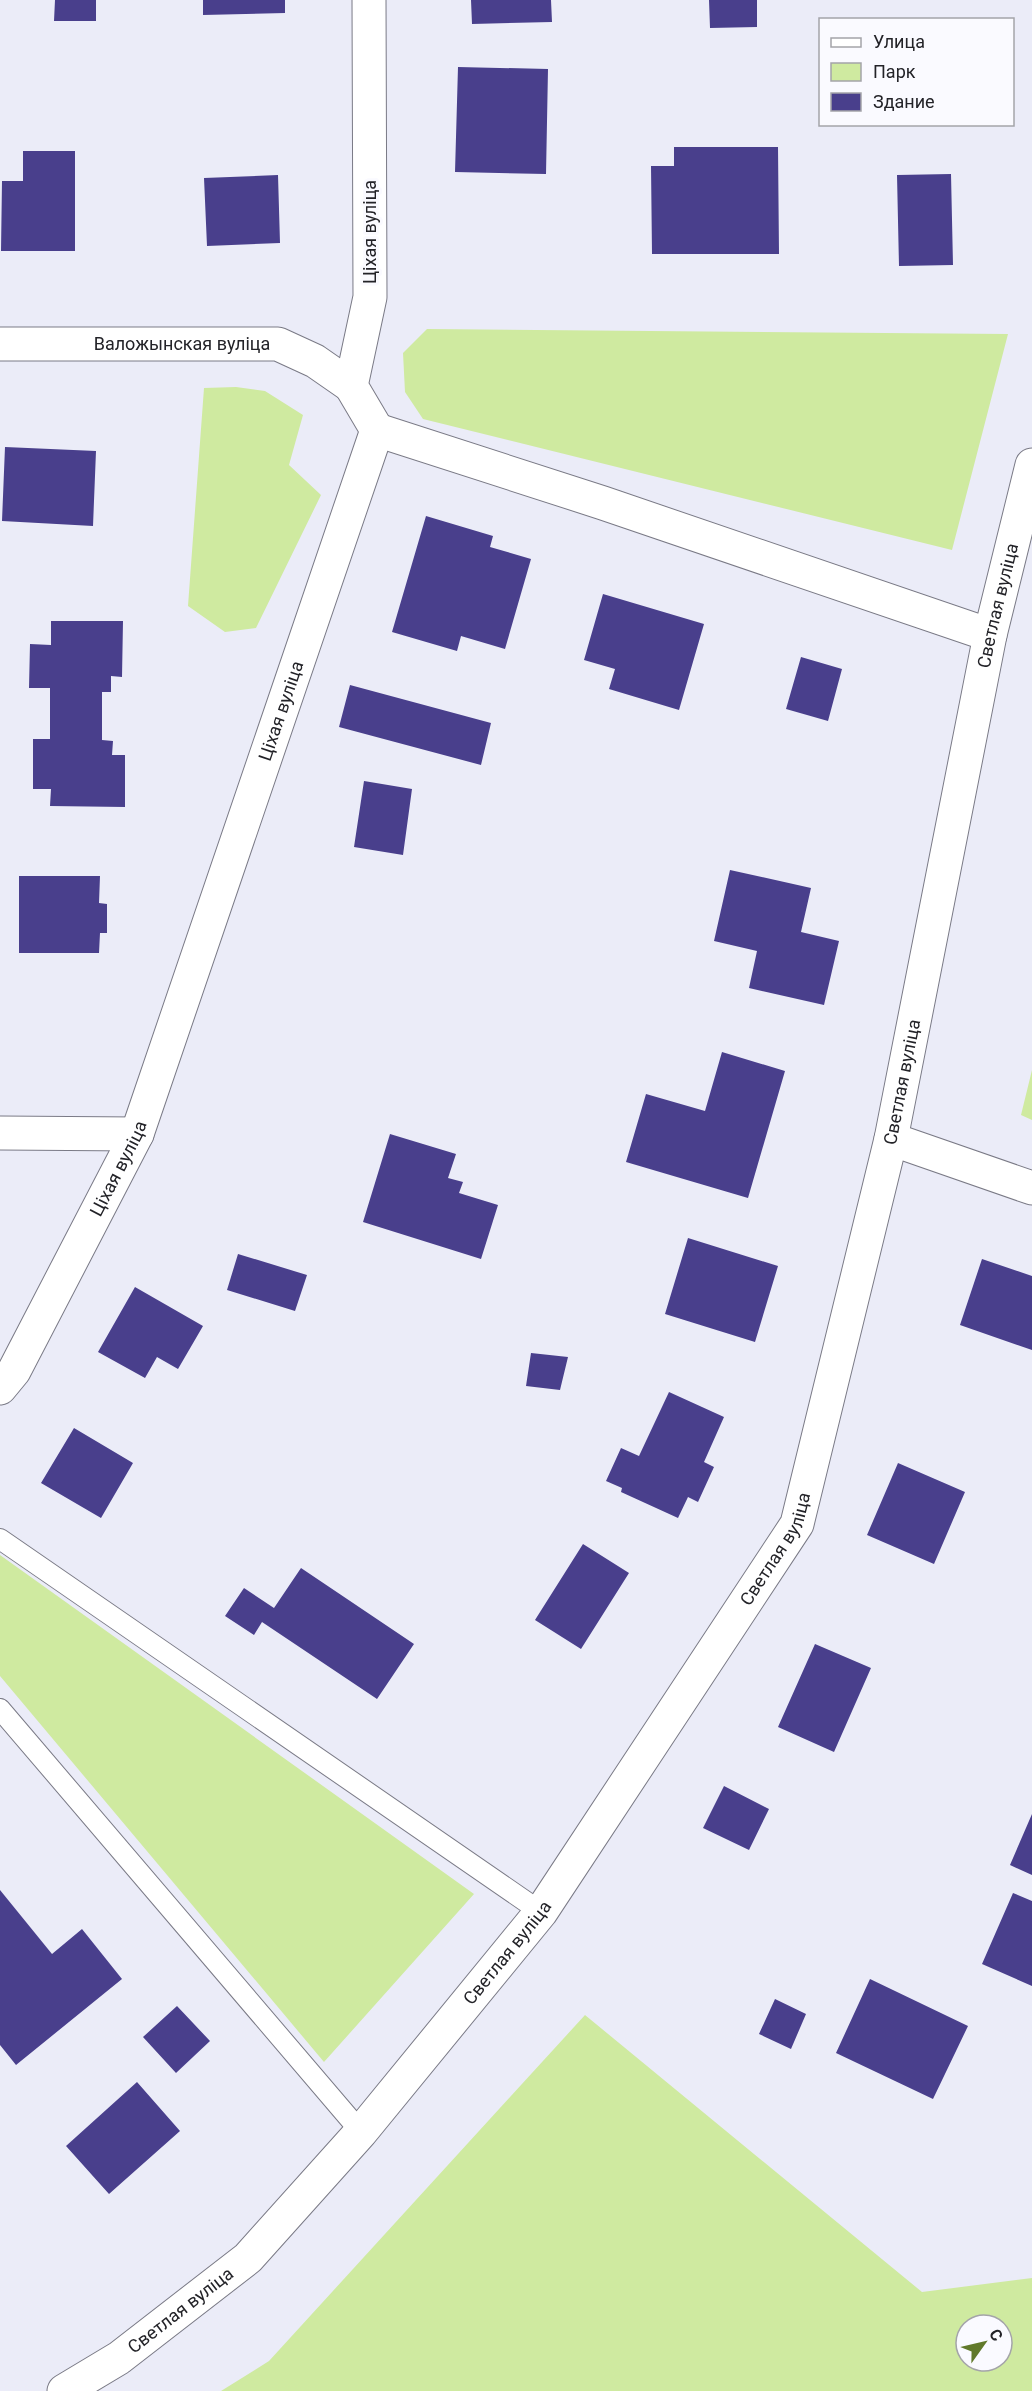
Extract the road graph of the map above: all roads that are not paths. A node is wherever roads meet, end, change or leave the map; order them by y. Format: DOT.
graph roads {
  1 [pos="369,0"];
  2 [pos="0,344"];
  3 [pos="351,386"];
  4 [pos="377,430"];
  5 [pos="1032,465"];
  6 [pos="990,635"];
  7 [pos="0,1133"];
  8 [pos="137,1134"];
  9 [pos="891,1138"];
  10 [pos="1032,1188"];
  11 [pos="0,1388"];
  12 [pos="0,1539"];
  13 [pos="0,1709"];
  14 [pos="540,1912"];
  15 [pos="361,2132"];
  16 [pos="64,2391"];
  1 -- 3 [label="street, Ціхая вуліца"];
  2 -- 3 [label="street, Валожынская вуліца"];
  3 -- 4 [label="street"];
  4 -- 6 [label="street"];
  4 -- 8 [label="street, Ціхая вуліца"];
  5 -- 6 [label="street, Светлая вуліца"];
  6 -- 9 [label="street, Светлая вуліца"];
  7 -- 8 [label="street"];
  8 -- 11 [label="street, Ціхая вуліца"];
  9 -- 10 [label="street"];
  9 -- 14 [label="street, Светлая вуліца"];
  12 -- 14 [label="lane"];
  13 -- 15 [label="lane"];
  14 -- 15 [label="street, Светлая вуліца"];
  15 -- 16 [label="street, Светлая вуліца"];
}
